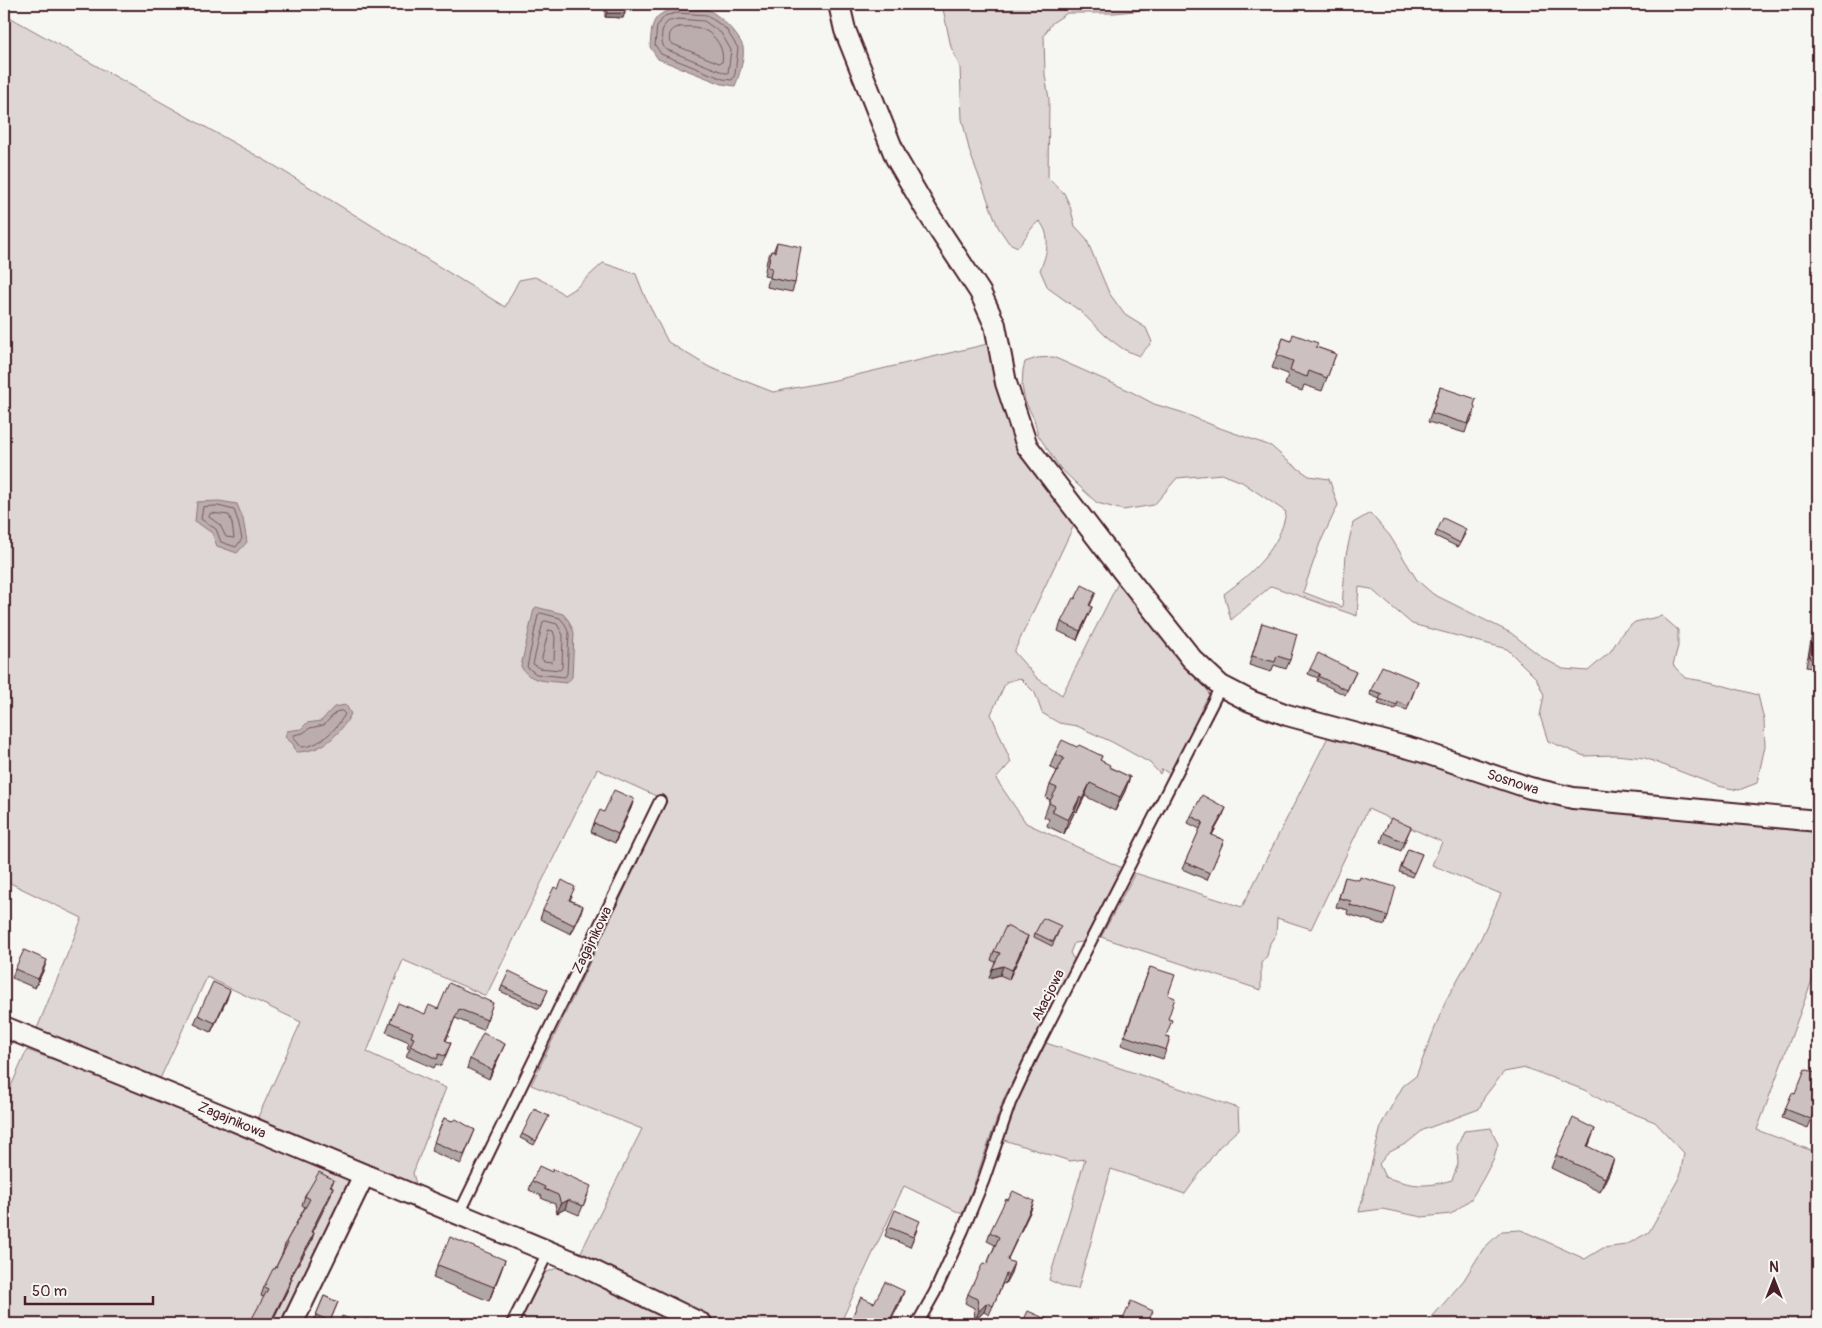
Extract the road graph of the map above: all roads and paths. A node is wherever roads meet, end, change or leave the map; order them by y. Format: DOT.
graph roads {
  1 [pos="839,4"];
  2 [pos="1221,686"];
  3 [pos="660,801"];
  4 [pos="1818,821"];
  5 [pos="4,1026"];
  6 [pos="364,1175"];
  7 [pos="459,1214"];
  8 [pos="548,1252"];
  9 [pos="292,1324"];
  10 [pos="512,1324"];
  11 [pos="702,1324"];
  12 [pos="917,1324"];
  1 -- 2 [label="street, Sosnowa"];
  2 -- 4 [label="street, Sosnowa"];
  2 -- 12 [label="lane, Akacjowa"];
  3 -- 7 [label="lane, Zagajnikowa"];
  5 -- 6 [label="street, Zagajnikowa"];
  6 -- 7 [label="street, Zagajnikowa"];
  6 -- 9 [label="street"];
  7 -- 8 [label="street, Zagajnikowa"];
  8 -- 10 [label="lane"];
  8 -- 11 [label="street, Zagajnikowa"];
}
